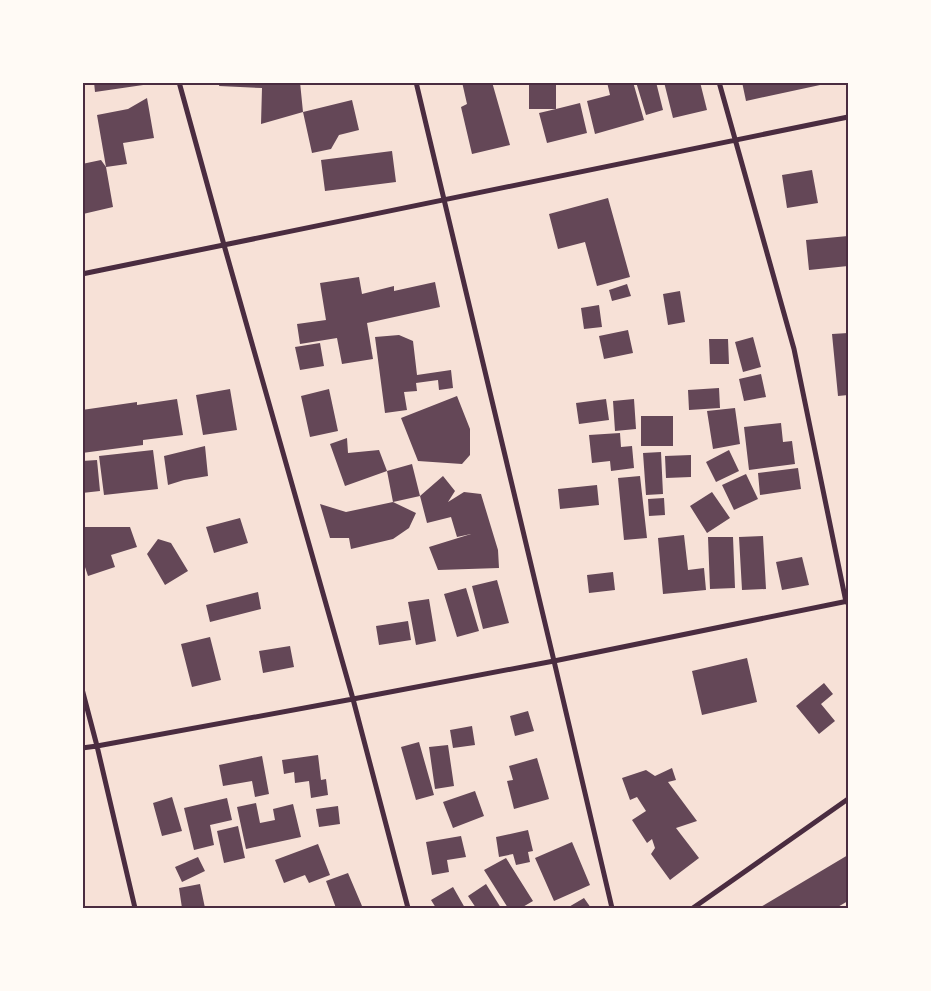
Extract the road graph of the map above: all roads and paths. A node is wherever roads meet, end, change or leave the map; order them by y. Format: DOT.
graph roads {
  1 [pos="179,82"];
  2 [pos="416,82"];
  3 [pos="719,82"];
  4 [pos="848,118"];
  5 [pos="736,140"];
  6 [pos="444,200"];
  7 [pos="224,245"];
  8 [pos="82,274"];
  9 [pos="847,602"];
  10 [pos="554,661"];
  11 [pos="82,689"];
  12 [pos="353,699"];
  13 [pos="97,746"];
  14 [pos="82,748"];
  15 [pos="848,799"];
  16 [pos="135,908"];
  17 [pos="408,908"];
  18 [pos="612,908"];
  19 [pos="693,908"];
  1 -- 7 [label="street"];
  2 -- 6 [label="street"];
  3 -- 5 [label="street"];
  4 -- 5 [label="street"];
  5 -- 6 [label="street"];
  5 -- 9 [label="street"];
  6 -- 7 [label="street"];
  6 -- 10 [label="street"];
  7 -- 8 [label="street"];
  7 -- 12 [label="street"];
  9 -- 10 [label="street"];
  10 -- 12 [label="street"];
  10 -- 18 [label="street"];
  11 -- 13 [label="street"];
  12 -- 13 [label="street"];
  12 -- 17 [label="street"];
  13 -- 14 [label="street"];
  13 -- 16 [label="street"];
  15 -- 19 [label="street"];
}
